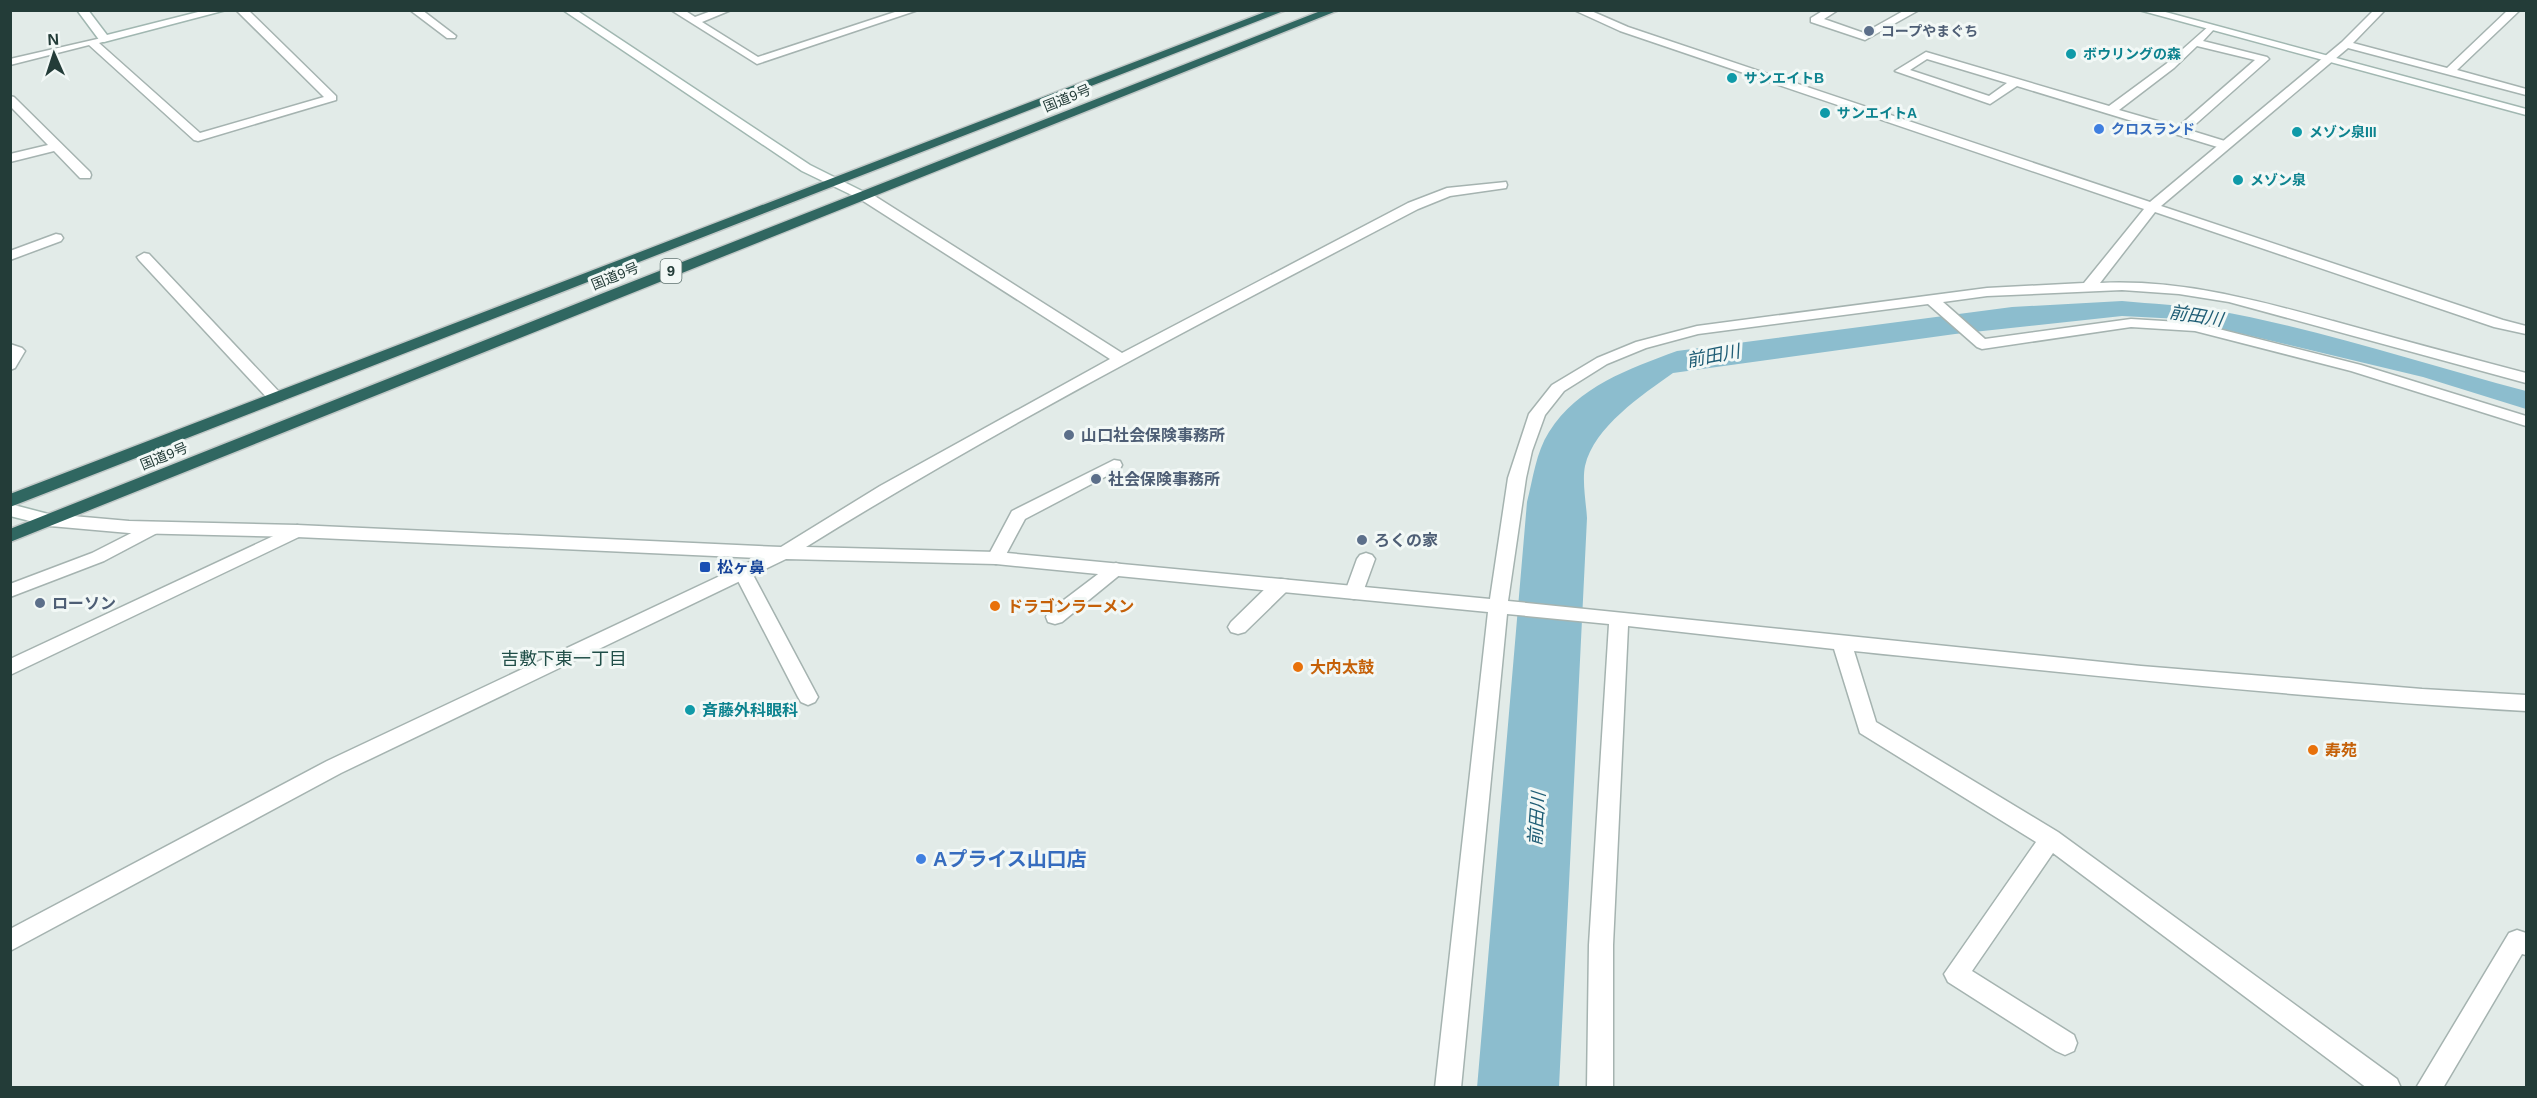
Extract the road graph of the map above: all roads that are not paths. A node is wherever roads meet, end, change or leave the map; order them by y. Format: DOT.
graph roads {
  1 [pos="82,10"];
  2 [pos="221,10"];
  3 [pos="241,10"];
  4 [pos="415,10"];
  5 [pos="568,10"];
  6 [pos="676,10"];
  7 [pos="726,10"];
  8 [pos="913,10"];
  9 [pos="1281,10"];
  10 [pos="1334,10"];
  11 [pos="1579,10"];
  12 [pos="1833,10"];
  13 [pos="1914,10"];
  14 [pos="2144,10"];
  15 [pos="2380,10"];
  16 [pos="2515,10"];
  17 [pos="694,21"];
  18 [pos="2210,28"];
  19 [pos="451,36"];
  20 [pos="2195,42"];
  21 [pos="98,43"];
  22 [pos="2346,44"];
  23 [pos="2329,58"];
  24 [pos="10,62"];
  25 [pos="10,69"];
  26 [pos="2450,71"];
  27 [pos="2016,82"];
  28 [pos="2526,92"];
  29 [pos="10,99"];
  30 [pos="2110,111"];
  31 [pos="2526,112"];
  32 [pos="2180,132"];
  33 [pos="2224,145"];
  34 [pos="57,146"];
  35 [pos="10,158"];
  36 [pos="85,175"];
  37 [pos="836,181"];
  38 [pos="1500,185"];
  39 [pos="866,196"];
  40 [pos="2152,207"];
  41 [pos="56,238"];
  42 [pos="10,256"];
  43 [pos="144,257"];
  44 [pos="2088,288"];
  45 [pos="1932,300"];
  46 [pos="2526,330"];
  47 [pos="10,348"];
  48 [pos="1121,359"];
  49 [pos="10,365"];
  50 [pos="2526,378"];
  51 [pos="276,398"];
  52 [pos="2526,421"];
  53 [pos="1114,465"];
  54 [pos="10,501"];
  55 [pos="10,510"];
  56 [pos="50,520"];
  57 [pos="153,528"];
  58 [pos="297,531"];
  59 [pos="10,536"];
  60 [pos="784,553"];
  61 [pos="996,558"];
  62 [pos="1366,559"];
  63 [pos="1116,569"];
  64 [pos="743,573"];
  65 [pos="1281,585"];
  66 [pos="10,591"];
  67 [pos="1354,592"];
  68 [pos="1498,607"];
  69 [pos="1055,617"];
  70 [pos="1619,618"];
  71 [pos="1238,627"];
  72 [pos="1842,644"];
  73 [pos="10,668"];
  74 [pos="808,697"];
  75 [pos="2526,702"];
  76 [pos="2050,839"];
  77 [pos="10,941"];
  78 [pos="2526,945"];
  79 [pos="2065,1043"];
  80 [pos="1448,1088"];
  81 [pos="1599,1088"];
  82 [pos="2388,1088"];
  83 [pos="2429,1088"];
  1 -- 21 [label="street"];
  2 -- 21 [label="street"];
  3 -- 21 [label="street"];
  4 -- 19 [label="street"];
  5 -- 37 [label="street"];
  6 -- 17 [label="street"];
  7 -- 17 [label="street"];
  8 -- 17 [label="street"];
  9 -- 37 [label="highway, 国道9号 / 9"];
  10 -- 39 [label="highway, 国道9号 / 9"];
  11 -- 40 [label="street"];
  12 -- 13 [label="street"];
  14 -- 18 [label="street"];
  15 -- 22 [label="street"];
  16 -- 26 [label="street"];
  18 -- 20 [label="street"];
  18 -- 23 [label="street"];
  20 -- 30 [label="street"];
  20 -- 32 [label="street"];
  21 -- 24 [label="street"];
  21 -- 25 [label="street"];
  22 -- 23 [label="street"];
  22 -- 26 [label="street"];
  23 -- 31 [label="street"];
  23 -- 33 [label="street"];
  26 -- 28 [label="street"];
  27 -- 27 [label="street"];
  27 -- 30 [label="street"];
  29 -- 34 [label="street"];
  30 -- 32 [label="street"];
  32 -- 33 [label="street"];
  33 -- 40 [label="street"];
  34 -- 35 [label="street"];
  34 -- 36 [label="street"];
  37 -- 39 [label="street"];
  37 -- 51 [label="highway, 国道9号 / 9"];
  38 -- 48 [label="street"];
  39 -- 48 [label="street"];
  39 -- 56 [label="highway, 国道9号 / 9"];
  40 -- 44 [label="street"];
  40 -- 46 [label="street"];
  41 -- 42 [label="street"];
  43 -- 51 [label="street"];
  44 -- 45 [label="street"];
  44 -- 50 [label="street"];
  45 -- 52 [label="street"];
  45 -- 68 [label="street"];
  47 -- 49 [label="street"];
  48 -- 60 [label="street"];
  51 -- 54 [label="highway, 国道9号 / 9"];
  53 -- 61 [label="street"];
  55 -- 56 [label="street"];
  56 -- 57 [label="street"];
  56 -- 59 [label="highway, 国道9号 / 9"];
  57 -- 58 [label="street"];
  57 -- 66 [label="street"];
  58 -- 60 [label="street"];
  58 -- 73 [label="street"];
  60 -- 61 [label="street"];
  60 -- 64 [label="street"];
  61 -- 63 [label="street"];
  62 -- 67 [label="street"];
  63 -- 65 [label="street"];
  63 -- 69 [label="street"];
  64 -- 74 [label="street"];
  64 -- 77 [label="street"];
  65 -- 67 [label="street"];
  65 -- 71 [label="street"];
  67 -- 68 [label="street"];
  68 -- 70 [label="street"];
  68 -- 80 [label="street"];
  70 -- 72 [label="street"];
  70 -- 81 [label="street"];
  72 -- 75 [label="street"];
  72 -- 76 [label="street"];
  76 -- 79 [label="street"];
  76 -- 82 [label="street"];
  78 -- 83 [label="street"];
}
